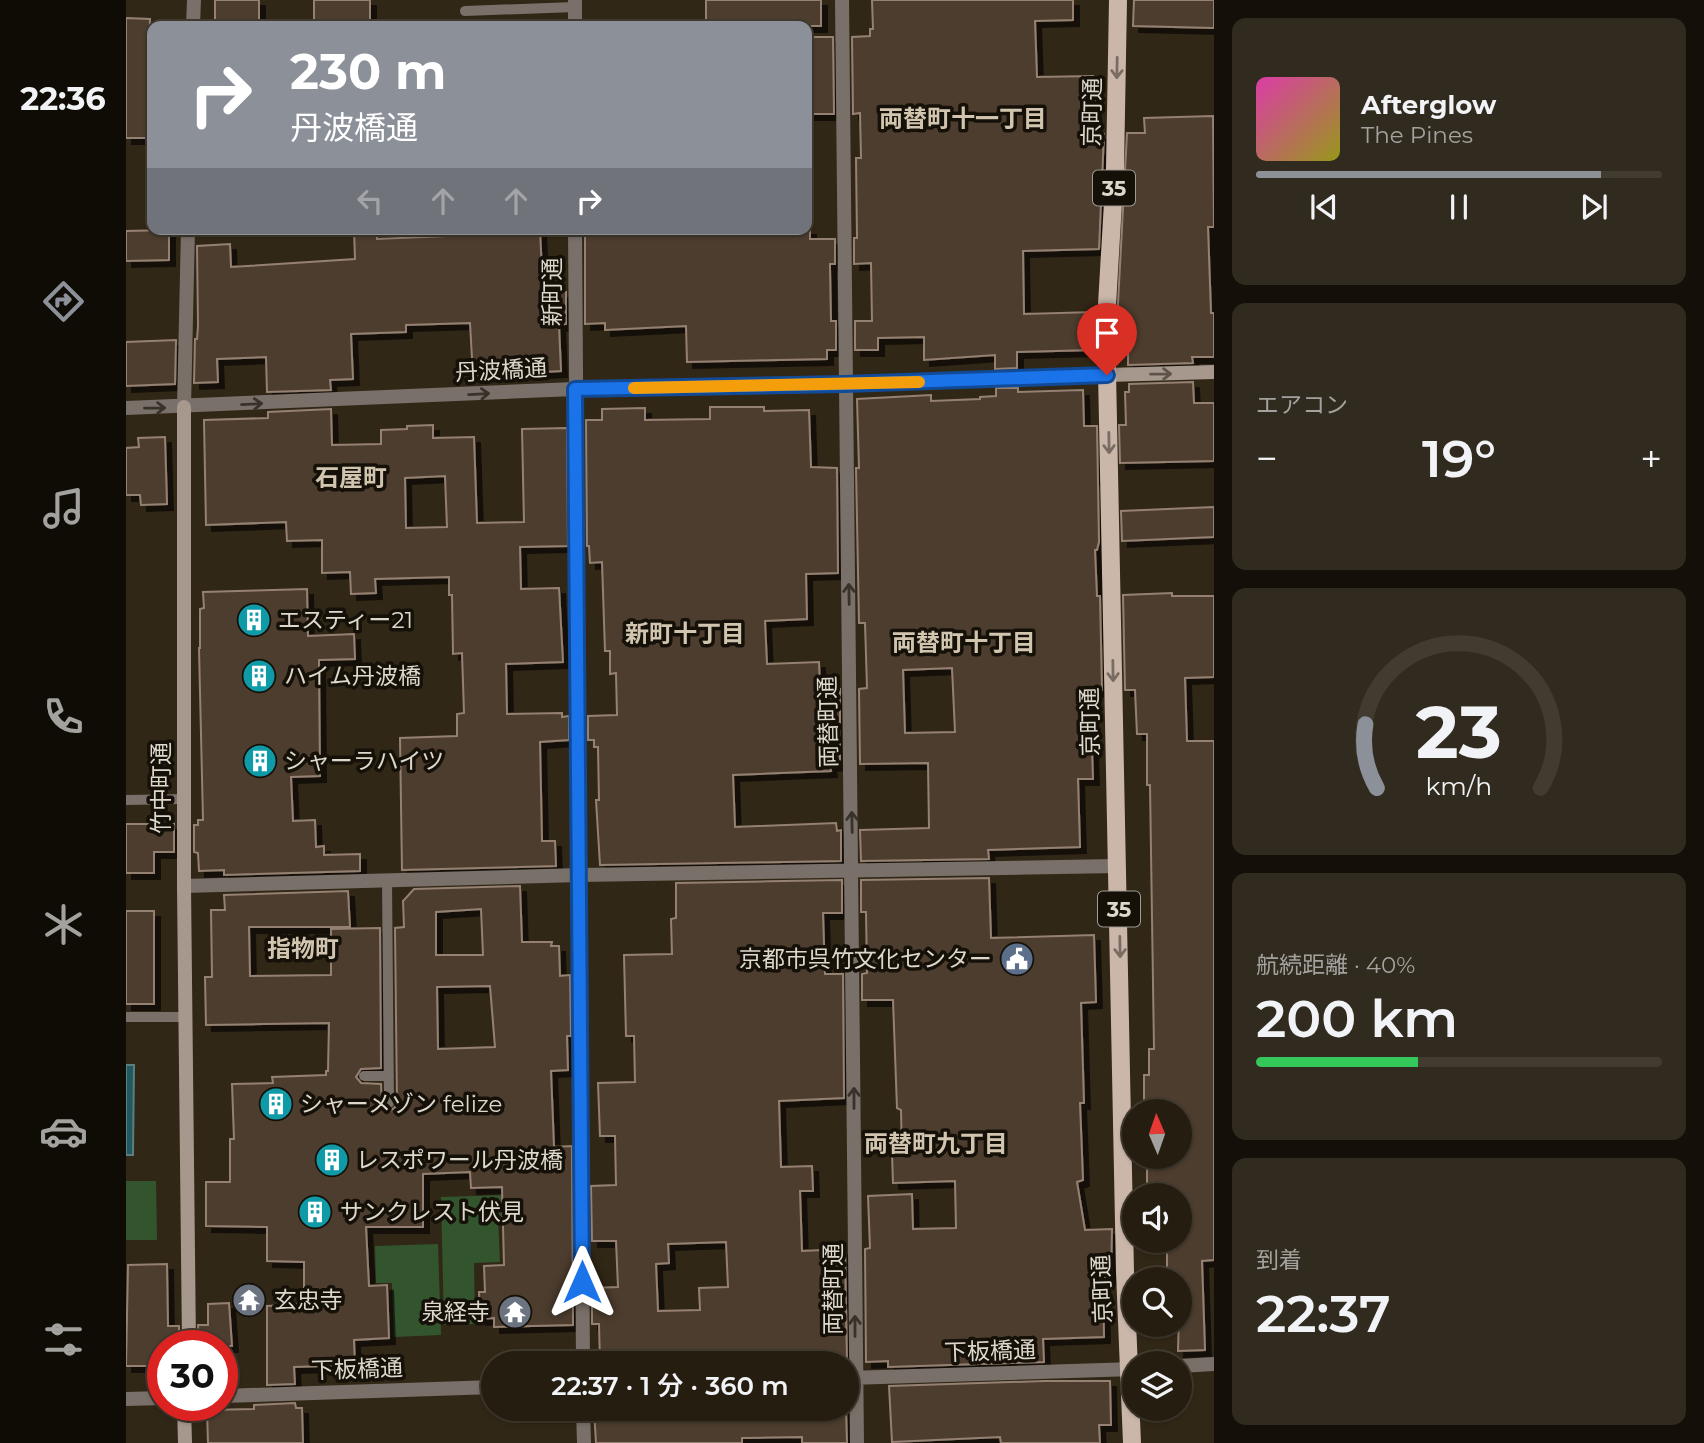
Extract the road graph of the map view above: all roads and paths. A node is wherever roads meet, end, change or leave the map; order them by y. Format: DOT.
graph roads {
  1 [pos="194,0"];
  2 [pos="842,0"];
  3 [pos="1118,0"];
  4 [pos="575,3"];
  5 [pos="464,11"];
  6 [pos="193,21"];
  7 [pos="575,21"];
  8 [pos="188,235"];
  9 [pos="575,235"];
  10 [pos="1214,372"];
  11 [pos="1107,375"];
  12 [pos="845,384"];
  13 [pos="575,389"];
  14 [pos="184,407"];
  15 [pos="126,408"];
  16 [pos="184,799"];
  17 [pos="126,800"];
  18 [pos="1118,866"];
  19 [pos="853,870"];
  20 [pos="580,875"];
  21 [pos="387,880"];
  22 [pos="184,886"];
  23 [pos="126,1017"];
  24 [pos="185,1017"];
  25 [pos="364,1076"];
  26 [pos="389,1076"];
  27 [pos="389,1102"];
  28 [pos="189,1330"];
  29 [pos="583,1351"];
  30 [pos="851,1351"];
  31 [pos="1131,1351"];
  32 [pos="1214,1364"];
  33 [pos="1192,1365"];
  34 [pos="1122,1369"];
  35 [pos="859,1378"];
  36 [pos="481,1387"];
  37 [pos="238,1395"];
  38 [pos="147,1398"];
  39 [pos="126,1399"];
  40 [pos="184,1421"];
  41 [pos="583,1421"];
  42 [pos="855,1421"];
  43 [pos="1132,1421"];
  44 [pos="185,1443"];
  45 [pos="584,1443"];
  46 [pos="857,1443"];
  47 [pos="1132,1443"];
  1 -- 6 [label="street"];
  2 -- 12 [label="street, 両替町通"];
  3 -- 11 [label="main road, 京町通 / 35, one-way"];
  4 -- 5 [label="lane"];
  4 -- 7 [label="street"];
  8 -- 14 [label="street, 竹中町通"];
  9 -- 13 [label="street, 新町通"];
  11 -- 10 [label="street, 丹波橋通, one-way"];
  11 -- 12 [label="street, 丹波橋通"];
  11 -- 18 [label="main road, 京町通 / 35, one-way"];
  12 -- 13 [label="street, 丹波橋通"];
  19 -- 12 [label="street, 両替町通, one-way"];
  14 -- 13 [label="street, 丹波橋通, one-way"];
  13 -- 20 [label="street, 新町通"];
  15 -- 14 [label="street, 丹波橋通, one-way"];
  14 -- 16 [label="street, 竹中町通"];
  16 -- 17 [label="lane"];
  16 -- 22 [label="street, 竹中町通"];
  18 -- 19 [label="street"];
  18 -- 31 [label="main road, 京町通 / 35, one-way"];
  19 -- 20 [label="street"];
  30 -- 19 [label="street, 両替町通, one-way"];
  20 -- 21 [label="street"];
  20 -- 29 [label="street, 新町通"];
  21 -- 22 [label="street"];
  21 -- 26 [label="lane"];
  22 -- 24 [label="street, 竹中町通"];
  23 -- 24 [label="lane"];
  24 -- 28 [label="street, 竹中町通"];
  25 -- 26 [label="lane"];
  26 -- 27 [label="lane"];
  32 -- 33 [label="street"];
  34 -- 35 [label="street, 下板橋通"];
  36 -- 37 [label="street, 下板橋通"];
  38 -- 39 [label="street"];
  40 -- 44 [label="street"];
  41 -- 45 [label="street"];
  42 -- 46 [label="street, 両替町通"];
  43 -- 47 [label="main road, 京町通 / 35"];
}
